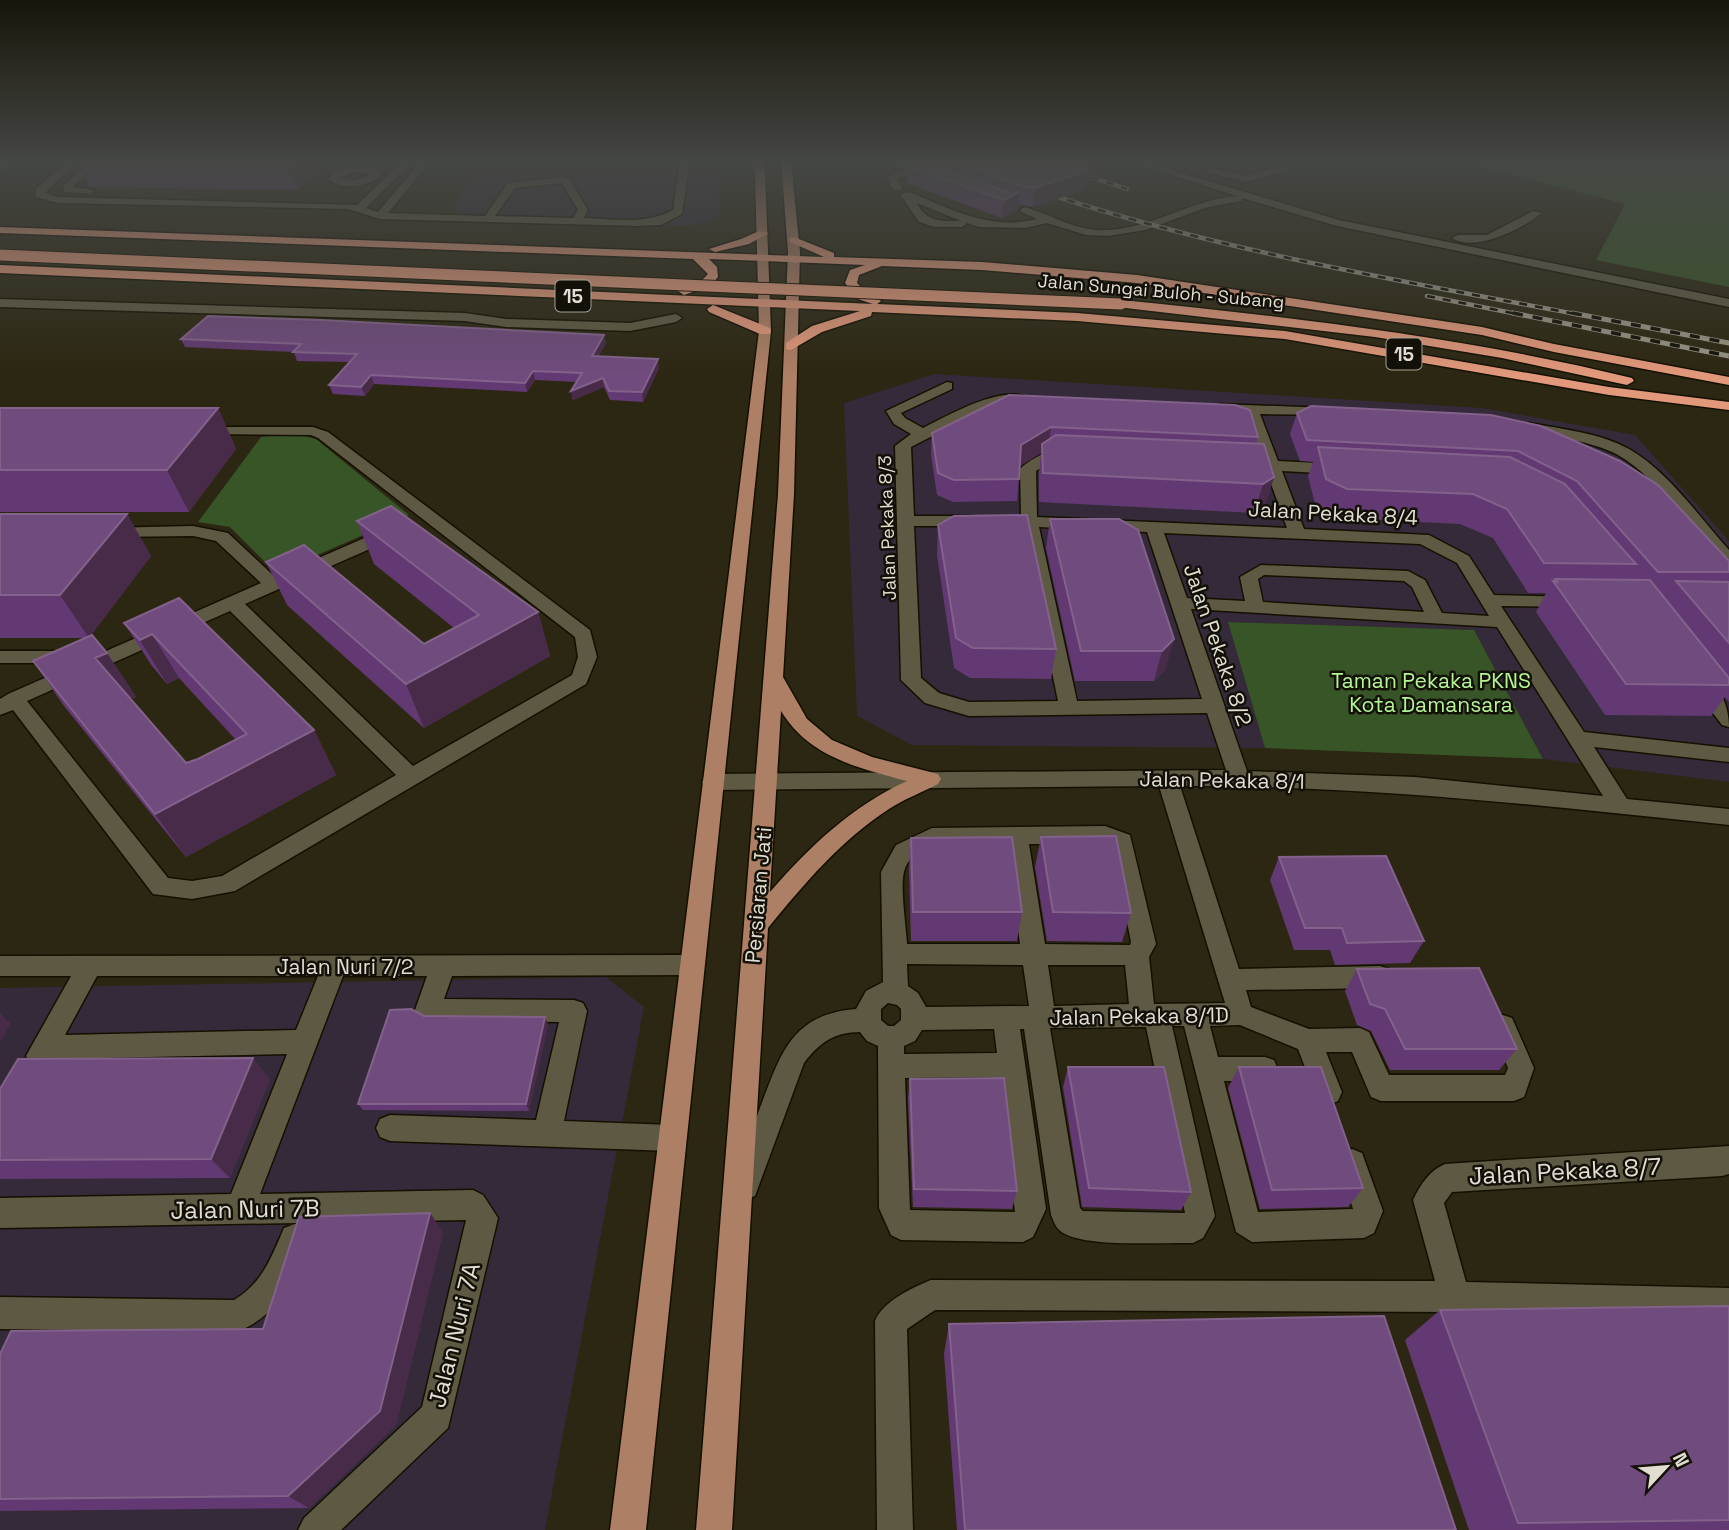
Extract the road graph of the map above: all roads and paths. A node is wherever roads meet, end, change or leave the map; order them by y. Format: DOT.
graph roads {
  1 [pos="63,232"];
  2 [pos="793,232"];
  3 [pos="1383,232"];
  4 [pos="1430,232"];
  5 [pos="1500,232"];
  6 [pos="763,233"];
  7 [pos="1456,238"];
  8 [pos="1489,238"];
  9 [pos="794,240"];
  10 [pos="0,243"];
  11 [pos="1511,249"];
  12 [pos="237,252"];
  13 [pos="0,255"];
  14 [pos="654,255"];
  15 [pos="697,256"];
  16 [pos="764,259"];
  17 [pos="794,259"];
  18 [pos="860,262"];
  19 [pos="885,262"];
  20 [pos="0,269"];
  21 [pos="697,271"];
  22 [pos="724,272"];
  23 [pos="752,273"];
  24 [pos="808,276"];
  25 [pos="836,277"];
  26 [pos="877,279"];
  27 [pos="1108,290"];
  28 [pos="1729,293"];
  29 [pos="639,300"];
  30 [pos="676,301"];
  31 [pos="0,303"];
  32 [pos="1729,303"];
  33 [pos="765,304"];
  34 [pos="792,304"];
  35 [pos="889,308"];
  36 [pos="466,317"];
  37 [pos="765,331"];
  38 [pos="791,345"];
  39 [pos="1554,348"];
  40 [pos="1729,381"];
  41 [pos="947,386"];
  42 [pos="1038,401"];
  43 [pos="1727,405"];
  44 [pos="1200,407"];
  45 [pos="1251,409"];
  46 [pos="1346,412"];
  47 [pos="1511,424"];
  48 [pos="190,431"];
  49 [pos="922,434"];
  50 [pos="1087,457"];
  51 [pos="1232,464"];
  52 [pos="1272,466"];
  53 [pos="1352,470"];
  54 [pos="429,516"];
  55 [pos="906,521"];
  56 [pos="1029,521"];
  57 [pos="1154,527"];
  58 [pos="96,532"];
  59 [pos="1297,534"];
  60 [pos="1729,561"];
  61 [pos="273,585"];
  62 [pos="1488,600"];
  63 [pos="1583,601"];
  64 [pos="233,603"];
  65 [pos="1179,603"];
  66 [pos="1255,607"];
  67 [pos="1436,618"];
  68 [pos="1502,622"];
  69 [pos="0,657"];
  70 [pos="90,665"];
  71 [pos="772,675"];
  72 [pos="1696,677"];
  73 [pos="8,704"];
  74 [pos="1215,706"];
  75 [pos="1069,708"];
  76 [pos="1729,720"];
  77 [pos="1575,738"];
  78 [pos="1729,755"];
  79 [pos="411,777"];
  80 [pos="1167,778"];
  81 [pos="1239,778"];
  82 [pos="930,779"];
  83 [pos="713,782"];
  84 [pos="768,783"];
  85 [pos="1620,805"];
  86 [pos="1729,817"];
  87 [pos="1017,836"];
  88 [pos="755,926"];
  89 [pos="894,954"];
  90 [pos="1035,954"];
  91 [pos="1136,955"];
  92 [pos="443,965"];
  93 [pos="691,965"];
  94 [pos="0,966"];
  95 [pos="90,966"];
  96 [pos="334,966"];
  97 [pos="1404,977"];
  98 [pos="1231,980"];
  99 [pos="896,994"];
  100 [pos="1494,1004"];
  101 [pos="1241,1014"];
  102 [pos="1194,1015"];
  103 [pos="1150,1016"];
  104 [pos="1043,1017"];
  105 [pos="1006,1018"];
  106 [pos="915,1019"];
  107 [pos="867,1020"];
  108 [pos="891,1037"];
  109 [pos="1308,1041"];
  110 [pos="303,1042"];
  111 [pos="44,1047"];
  112 [pos="1012,1065"];
  113 [pos="891,1066"];
  114 [pos="1208,1069"];
  115 [pos="1320,1069"];
  116 [pos="25,1078"];
  117 [pos="390,1128"];
  118 [pos="547,1134"];
  119 [pos="672,1138"];
  120 [pos="1727,1165"];
  121 [pos="309,1208"];
  122 [pos="240,1209"];
  123 [pos="0,1213"];
  124 [pos="735,1213"];
  125 [pos="484,1218"];
  126 [pos="1455,1297"];
  127 [pos="1729,1304"];
  128 [pos="33,1312"];
  129 [pos="0,1313"];
  130 [pos="16,1347"];
  131 [pos="627,1528"];
  132 [pos="316,1530"];
  133 [pos="713,1530"];
  134 [pos="895,1530"];
  1 -- 14 [label="highway, Jalan Sungai Buloh - Subang / 15"];
  2 -- 9 [label="main road, Persiaran Jati"];
  3 -- 32 [label="street"];
  4 -- 7 [label="street"];
  5 -- 8 [label="street"];
  6 -- 14 [label="highway"];
  6 -- 16 [label="main road"];
  7 -- 8 [label="street"];
  7 -- 11 [label="street"];
  8 -- 11 [label="street"];
  9 -- 17 [label="main road, Persiaran Jati"];
  9 -- 18 [label="highway"];
  10 -- 12 [label="highway"];
  11 -- 28 [label="street"];
  13 -- 43 [label="highway, Jalan Sungai Buloh - Subang, bridge"];
  14 -- 15 [label="highway, Jalan Sungai Buloh - Subang / 15"];
  15 -- 16 [label="highway, Jalan Sungai Buloh - Subang / 15"];
  15 -- 29 [label="highway"];
  16 -- 17 [label="highway, Jalan Sungai Buloh - Subang / 15"];
  16 -- 33 [label="main road"];
  17 -- 18 [label="highway, Jalan Sungai Buloh - Subang / 15"];
  17 -- 34 [label="main road, Persiaran Jati"];
  18 -- 19 [label="highway, Jalan Sungai Buloh - Subang / 15"];
  19 -- 35 [label="highway"];
  19 -- 39 [label="highway, Jalan Sungai Buloh - Subang / 15"];
  20 -- 29 [label="highway, Jalan Sungai Buloh - Subang / 15"];
  21 -- 22 [label="highway"];
  23 -- 24 [label="highway"];
  25 -- 26 [label="highway"];
  27 -- 39 [label="highway, Jalan Sungai Buloh - Subang"];
  29 -- 30 [label="highway, Jalan Sungai Buloh - Subang / 15"];
  30 -- 33 [label="highway, Jalan Sungai Buloh - Subang / 15"];
  30 -- 37 [label="highway, Jalan Sungai Buloh - Subang / 15"];
  31 -- 36 [label="street"];
  33 -- 34 [label="highway, Jalan Sungai Buloh - Subang / 15"];
  33 -- 37 [label="main road"];
  34 -- 35 [label="highway, Jalan Sungai Buloh - Subang / 15"];
  34 -- 38 [label="main road, Persiaran Jati"];
  35 -- 38 [label="highway"];
  35 -- 43 [label="highway, Jalan Sungai Buloh - Subang / 15"];
  36 -- 36 [label="street"];
  37 -- 83 [label="main road"];
  38 -- 71 [label="main road, Persiaran Jati"];
  39 -- 40 [label="highway, Jalan Sungai Buloh - Subang / 15"];
  41 -- 49 [label="street"];
  42 -- 49 [label="street, Jalan Pekaka 8/3"];
  44 -- 45 [label="street"];
  45 -- 46 [label="street"];
  45 -- 52 [label="street"];
  47 -- 60 [label="street"];
  48 -- 54 [label="street"];
  49 -- 55 [label="street, Jalan Pekaka 8/3"];
  50 -- 56 [label="street"];
  51 -- 52 [label="street"];
  52 -- 53 [label="street"];
  52 -- 59 [label="street"];
  54 -- 61 [label="street"];
  54 -- 79 [label="street"];
  55 -- 56 [label="street, Jalan Pekaka 8/4"];
  55 -- 75 [label="street, Jalan Pekaka 8/3"];
  56 -- 57 [label="street, Jalan Pekaka 8/4"];
  56 -- 75 [label="street"];
  57 -- 59 [label="street, Jalan Pekaka 8/4"];
  57 -- 65 [label="street, Jalan Pekaka 8/2"];
  58 -- 61 [label="street"];
  59 -- 62 [label="street, Jalan Pekaka 8/4"];
  61 -- 64 [label="street"];
  62 -- 63 [label="street"];
  62 -- 68 [label="street, Jalan Pekaka 8/4"];
  64 -- 70 [label="street"];
  64 -- 79 [label="street"];
  65 -- 66 [label="street"];
  65 -- 74 [label="street, Jalan Pekaka 8/2"];
  66 -- 67 [label="street"];
  66 -- 67 [label="street"];
  67 -- 68 [label="street"];
  68 -- 77 [label="street, Jalan Pekaka 8/4"];
  69 -- 70 [label="street"];
  70 -- 73 [label="street"];
  71 -- 82 [label="main road"];
  71 -- 84 [label="main road, Persiaran Jati"];
  72 -- 76 [label="street"];
  73 -- 79 [label="street"];
  74 -- 75 [label="street, Jalan Pekaka 8/3"];
  74 -- 81 [label="street, Jalan Pekaka 8/2"];
  77 -- 78 [label="street"];
  77 -- 85 [label="street, Jalan Pekaka 8/4"];
  80 -- 81 [label="street, Jalan Pekaka 8/1"];
  80 -- 82 [label="street, Jalan Pekaka 8/1"];
  80 -- 98 [label="street, Jalan Pekaka 8/1D"];
  81 -- 85 [label="street, Jalan Pekaka 8/1"];
  82 -- 84 [label="street, Jalan Pekaka 8/1"];
  82 -- 88 [label="main road"];
  83 -- 84 [label="street, Jalan Pekaka 8/1"];
  83 -- 93 [label="main road"];
  84 -- 88 [label="main road, Persiaran Jati"];
  85 -- 86 [label="street, Jalan Pekaka 8/1"];
  87 -- 89 [label="street"];
  87 -- 90 [label="street"];
  87 -- 91 [label="street"];
  88 -- 124 [label="main road, Persiaran Jati"];
  89 -- 90 [label="street"];
  89 -- 99 [label="street"];
  90 -- 91 [label="street"];
  90 -- 104 [label="street"];
  91 -- 103 [label="street"];
  92 -- 93 [label="street, Jalan Nuri 7/2"];
  92 -- 96 [label="street, Jalan Nuri 7/2"];
  92 -- 118 [label="street"];
  93 -- 119 [label="main road"];
  94 -- 95 [label="street, Jalan Nuri 7/2"];
  95 -- 96 [label="street, Jalan Nuri 7/2"];
  95 -- 111 [label="street"];
  96 -- 110 [label="street"];
  97 -- 98 [label="street"];
  98 -- 101 [label="street, Jalan Pekaka 8/1D"];
  99 -- 106 [label="street"];
  99 -- 107 [label="street"];
  100 -- 109 [label="street"];
  101 -- 102 [label="street, Jalan Pekaka 8/1D"];
  101 -- 109 [label="street"];
  102 -- 103 [label="street, Jalan Pekaka 8/1D"];
  102 -- 114 [label="street"];
  103 -- 104 [label="street, Jalan Pekaka 8/1D"];
  103 -- 104 [label="street"];
  104 -- 105 [label="street, Jalan Pekaka 8/1D"];
  105 -- 106 [label="street, Jalan Pekaka 8/1D"];
  105 -- 112 [label="street"];
  106 -- 108 [label="street"];
  107 -- 108 [label="street"];
  107 -- 124 [label="street"];
  108 -- 113 [label="street"];
  109 -- 115 [label="street"];
  110 -- 111 [label="street"];
  110 -- 122 [label="street"];
  111 -- 116 [label="street"];
  112 -- 113 [label="street"];
  112 -- 113 [label="street"];
  114 -- 115 [label="street"];
  114 -- 115 [label="street"];
  117 -- 118 [label="street"];
  118 -- 119 [label="street"];
  119 -- 131 [label="main road"];
  120 -- 126 [label="street, Jalan Pekaka 8/7"];
  121 -- 122 [label="street, Jalan Nuri 7B"];
  121 -- 125 [label="street, Jalan Nuri 7B"];
  121 -- 128 [label="street"];
  122 -- 123 [label="street, Jalan Nuri 7B"];
  124 -- 133 [label="main road, Persiaran Jati"];
  125 -- 132 [label="street, Jalan Nuri 7A"];
  126 -- 127 [label="street"];
  126 -- 134 [label="street"];
  128 -- 129 [label="street"];
  128 -- 130 [label="street"];
}
